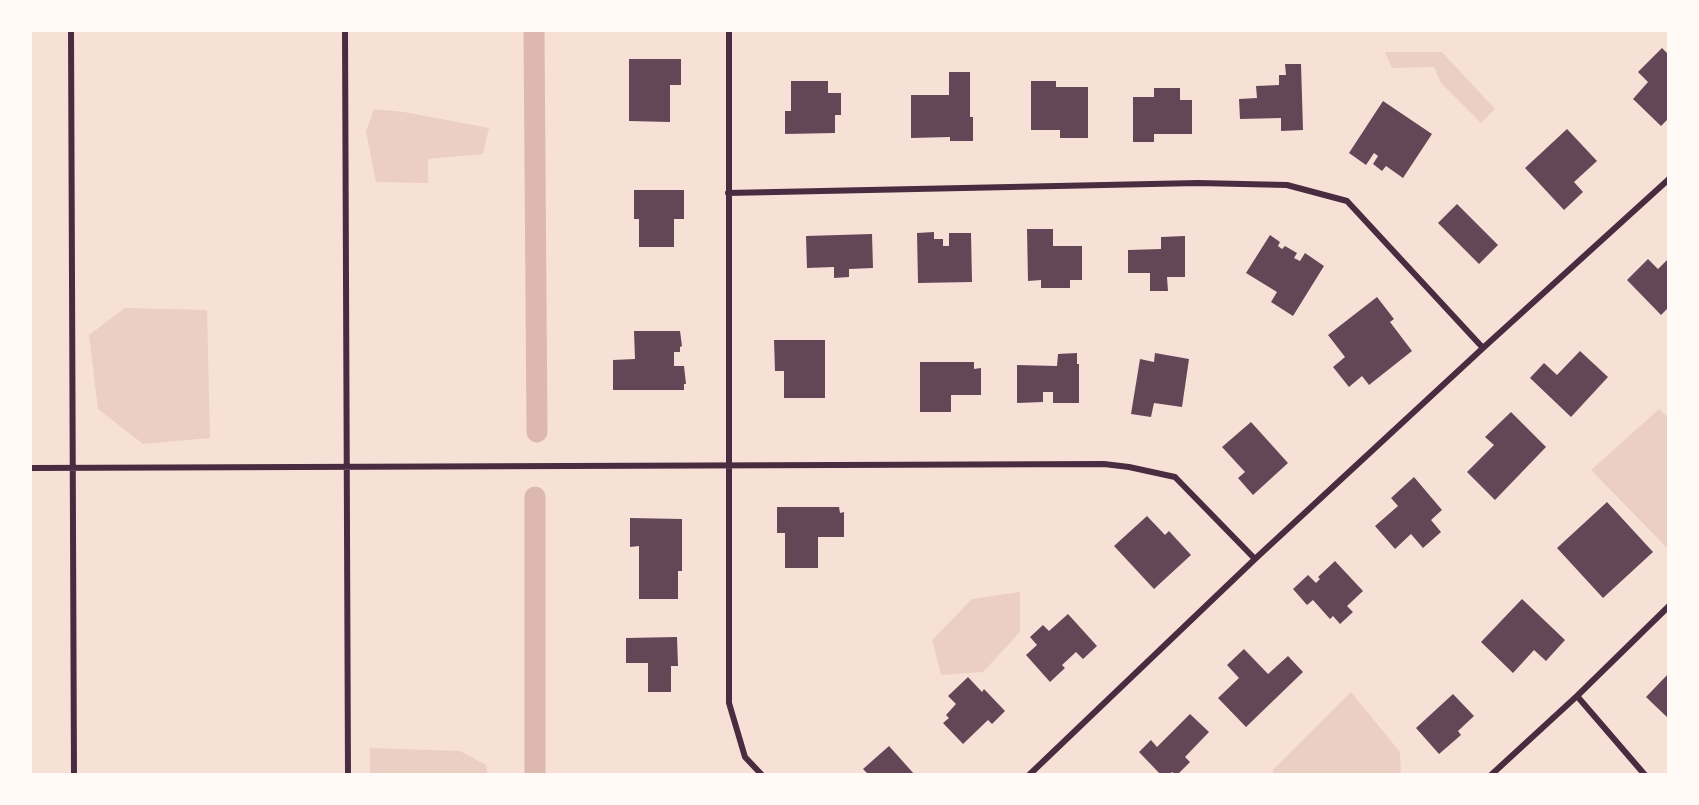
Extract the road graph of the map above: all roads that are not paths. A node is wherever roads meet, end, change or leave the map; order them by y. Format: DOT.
graph roads {
  1 [pos="71,30"];
  2 [pos="345,30"];
  3 [pos="729,30"];
  4 [pos="1669,179"];
  5 [pos="728,192"];
  6 [pos="1483,348"];
  7 [pos="730,465"];
  8 [pos="348,467"];
  9 [pos="30,468"];
  10 [pos="74,468"];
  11 [pos="1255,559"];
  12 [pos="1669,606"];
  13 [pos="1577,696"];
  14 [pos="74,775"];
  15 [pos="348,775"];
  16 [pos="762,775"];
  17 [pos="1029,775"];
  18 [pos="1491,775"];
  19 [pos="1645,775"];
  1 -- 10 [label="street"];
  2 -- 8 [label="street"];
  3 -- 5 [label="street"];
  4 -- 6 [label="street"];
  5 -- 6 [label="street"];
  5 -- 7 [label="street"];
  6 -- 11 [label="street"];
  7 -- 8 [label="street"];
  7 -- 11 [label="street"];
  7 -- 16 [label="street"];
  8 -- 10 [label="street"];
  8 -- 15 [label="street"];
  9 -- 10 [label="street"];
  10 -- 14 [label="street"];
  11 -- 17 [label="street"];
  12 -- 13 [label="street"];
  13 -- 18 [label="street"];
  13 -- 19 [label="street"];
}
